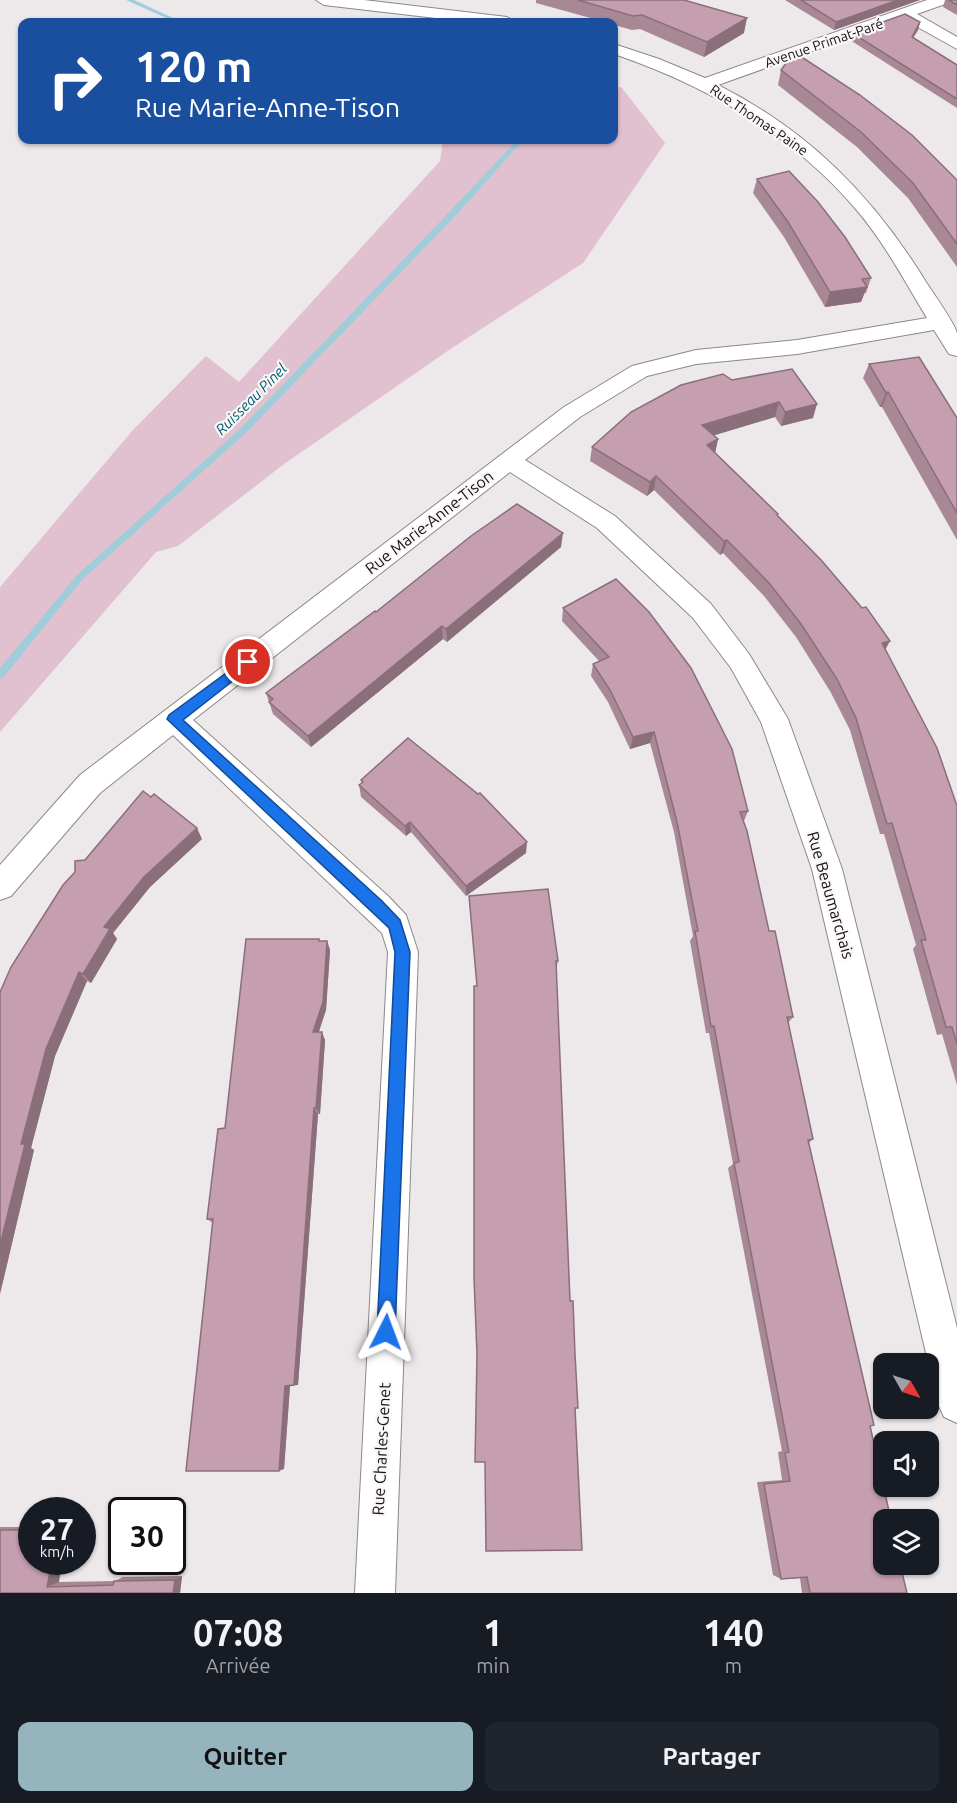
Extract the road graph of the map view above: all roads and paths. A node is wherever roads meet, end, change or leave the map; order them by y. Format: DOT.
graph roads {
  1 [pos="324,0"];
  2 [pos="942,0"];
  3 [pos="905,14"];
  4 [pos="474,18"];
  5 [pos="957,44"];
  6 [pos="618,51"];
  7 [pos="705,84"];
  8 [pos="940,322"];
  9 [pos="957,349"];
  10 [pos="509,461"];
  11 [pos="174,719"];
  12 [pos="0,886"];
  13 [pos="957,1404"];
  14 [pos="375,1593"];
  1 -- 4 [label="street"];
  2 -- 3 [label="street, Avenue Primat-Paré"];
  3 -- 5 [label="street"];
  3 -- 7 [label="street, Avenue Primat-Paré"];
  6 -- 7 [label="street, Rue Thomas Paine"];
  7 -- 8 [label="street, Rue Thomas Paine"];
  8 -- 9 [label="street, Rue Thomas Paine"];
  8 -- 10 [label="street, Rue Marie-Anne-Tison"];
  10 -- 11 [label="street, Rue Marie-Anne-Tison"];
  10 -- 13 [label="street, Rue Beaumarchais"];
  11 -- 12 [label="street, Rue Marie-Anne-Tison"];
  11 -- 14 [label="street, Rue Charles-Genet"];
}
